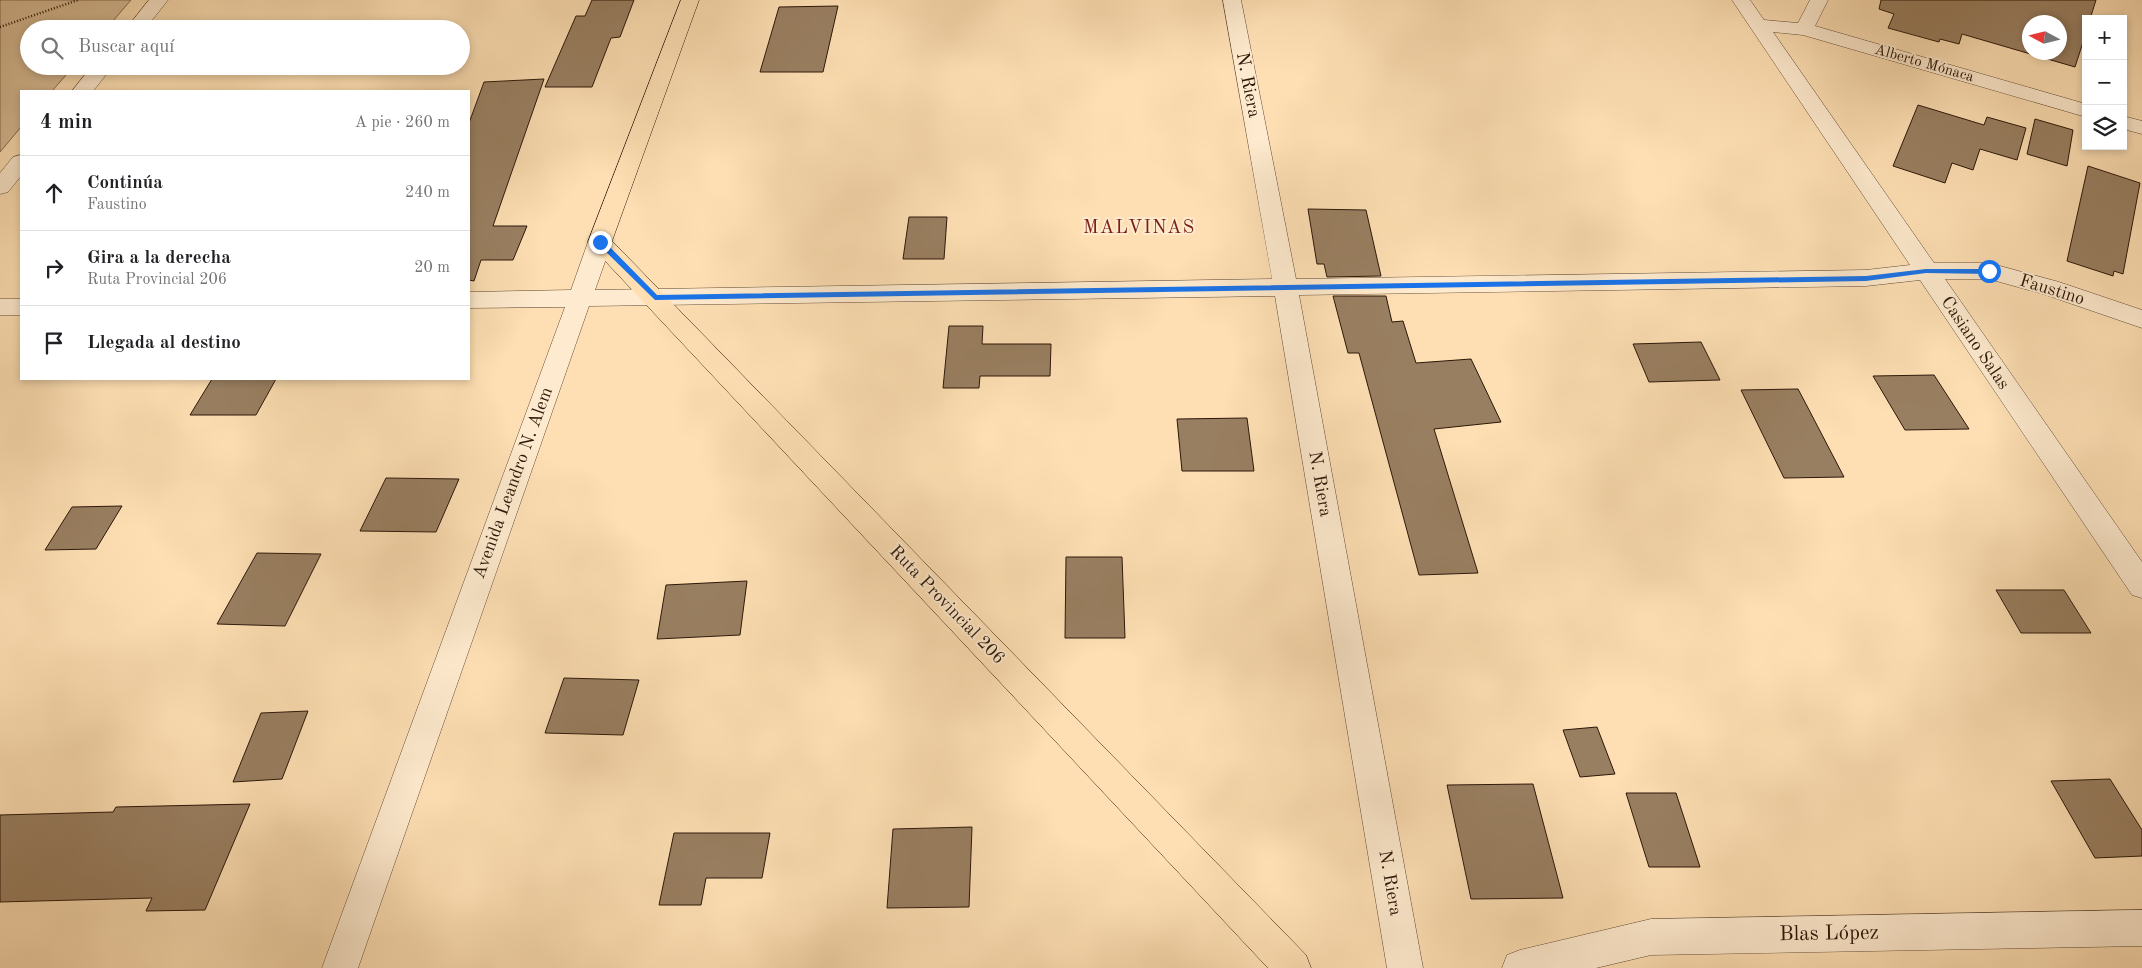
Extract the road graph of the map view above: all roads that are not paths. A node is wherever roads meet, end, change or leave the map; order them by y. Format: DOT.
graph roads {
  1 [pos="159,0"];
  2 [pos="690,0"];
  3 [pos="1232,0"];
  4 [pos="1741,0"];
  5 [pos="1819,0"];
  6 [pos="142,20"];
  7 [pos="1760,25"];
  8 [pos="1804,29"];
  9 [pos="95,75"];
  10 [pos="83,90"];
  11 [pos="2082,110"];
  12 [pos="2127,123"];
  13 [pos="2142,128"];
  14 [pos="20,163"];
  15 [pos="0,187"];
  16 [pos="600,242"];
  17 [pos="1926,271"];
  18 [pos="1286,288"];
  19 [pos="580,298"];
  20 [pos="655,298"];
  21 [pos="470,300"];
  22 [pos="0,307"];
  23 [pos="20,307"];
  24 [pos="2142,320"];
  25 [pos="2142,586"];
  26 [pos="2142,928"];
  27 [pos="340,968"];
  28 [pos="1293,968"];
  29 [pos="1405,968"];
  30 [pos="1520,968"];
  1 -- 6 [label="street"];
  2 -- 16 [label="main road, Avenida Leandro N. Alem"];
  3 -- 18 [label="street, N. Riera"];
  4 -- 7 [label="street, Casiano Salas"];
  5 -- 8 [label="street"];
  7 -- 8 [label="street, Alberto Mónaca"];
  7 -- 17 [label="street, Casiano Salas"];
  8 -- 11 [label="street, Alberto Mónaca"];
  9 -- 10 [label="street"];
  12 -- 13 [label="street"];
  14 -- 15 [label="street"];
  16 -- 19 [label="street, Avenida Leandro N. Alem"];
  16 -- 20 [label="main road, Ruta Provincial 206"];
  17 -- 18 [label="street, Faustino"];
  17 -- 24 [label="street, Faustino"];
  17 -- 25 [label="street, Casiano Salas"];
  18 -- 20 [label="street, Faustino"];
  18 -- 29 [label="street, N. Riera"];
  19 -- 20 [label="street, Faustino"];
  19 -- 21 [label="street, Faustino"];
  19 -- 27 [label="street, Avenida Leandro N. Alem"];
  20 -- 28 [label="main road, Ruta Provincial 206"];
  22 -- 23 [label="street"];
  26 -- 30 [label="street, Blas López"];
}
